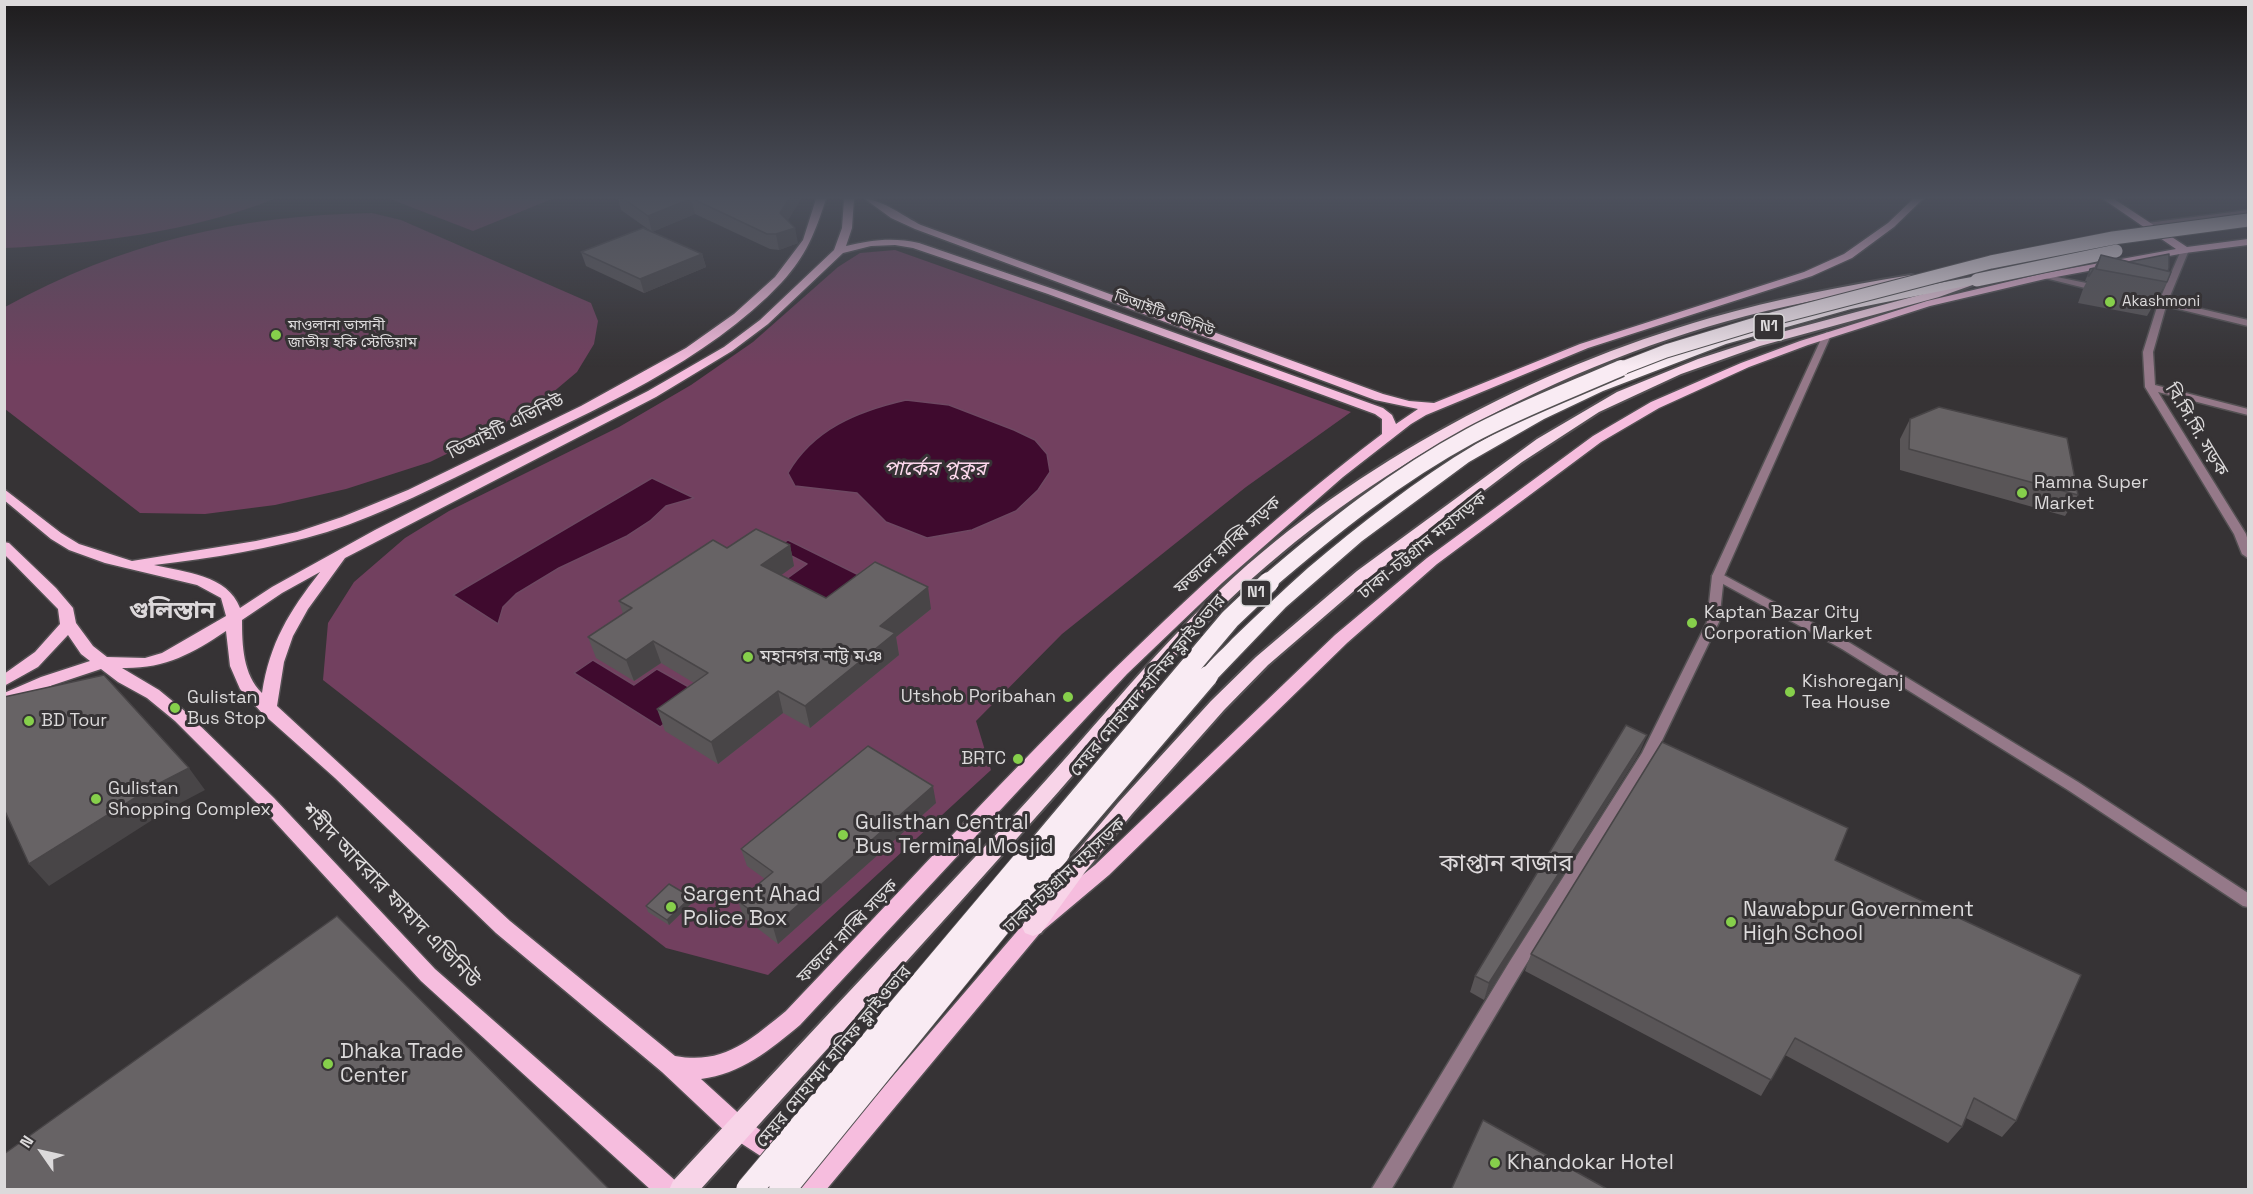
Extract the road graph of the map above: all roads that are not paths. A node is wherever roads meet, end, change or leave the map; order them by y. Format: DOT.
graph roads {
  1 [pos="797,255"];
  2 [pos="834,255"];
  3 [pos="942,255"];
  4 [pos="993,255"];
  5 [pos="1850,255"];
  6 [pos="2033,255"];
  7 [pos="2099,255"];
  8 [pos="2160,255"];
  9 [pos="2183,255"];
  10 [pos="1959,270"];
  11 [pos="2045,276"];
  12 [pos="1977,280"];
  13 [pos="2110,291"];
  14 [pos="2142,298"];
  15 [pos="2163,303"];
  16 [pos="2248,323"];
  17 [pos="1827,335"];
  18 [pos="2150,387"];
  19 [pos="1438,406"];
  20 [pos="2248,412"];
  21 [pos="1388,435"];
  22 [pos="4,493"];
  23 [pos="4,546"];
  24 [pos="341,554"];
  25 [pos="2248,554"];
  26 [pos="132,564"];
  27 [pos="1718,576"];
  28 [pos="234,617"];
  29 [pos="68,624"];
  30 [pos="103,662"];
  31 [pos="4,681"];
  32 [pos="4,700"];
  33 [pos="268,709"];
  34 [pos="2248,901"];
  35 [pos="1033,927"];
  36 [pos="670,1065"];
  37 [pos="738,1128"];
  38 [pos="816,1187"];
  39 [pos="669,1190"];
  40 [pos="682,1190"];
  41 [pos="749,1190"];
  42 [pos="782,1190"];
  43 [pos="1380,1190"];
  1 -- 26 [label="main road, ডিআইটি এভিনিউ"];
  2 -- 24 [label="main road, ডিআইটি এভিনিউ"];
  3 -- 21 [label="main road, ডিআইটি এভিনিউ"];
  4 -- 19 [label="main road"];
  5 -- 19 [label="main road, ফজলে রাব্বি সড়ক"];
  6 -- 10 [label="highway, মেয়র মোহাম্মদ হানিফ ফ্লাইওভার / N1, bridge"];
  7 -- 12 [label="highway, N1, bridge"];
  8 -- 11 [label="main road, ঢাকা-চট্টগ্রাম মহাসড়ক"];
  9 -- 15 [label="street, বি.সি.সি. সড়ক"];
  10 -- 37 [label="highway, bridge"];
  10 -- 41 [label="highway, মেয়র মোহাম্মদ হানিফ ফ্লাইওভার / N1, bridge"];
  11 -- 13 [label="street"];
  11 -- 17 [label="main road, ঢাকা-চট্টগ্রাম মহাসড়ক"];
  12 -- 35 [label="highway"];
  12 -- 42 [label="highway, N1, bridge"];
  14 -- 15 [label="street"];
  15 -- 16 [label="street"];
  15 -- 18 [label="street, বি.সি.সি. সড়ক"];
  17 -- 27 [label="street"];
  17 -- 35 [label="main road, ঢাকা-চট্টগ্রাম মহাসড়ক"];
  18 -- 20 [label="street"];
  18 -- 25 [label="street, বি.সি.সি. সড়ক"];
  19 -- 21 [label="main road, ফজলে রাব্বি সড়ক"];
  21 -- 36 [label="main road, ফজলে রাব্বি সড়ক"];
  22 -- 26 [label="main road"];
  23 -- 29 [label="main road, শহীদ আবরার ফাহাদ এভিনিউ"];
  24 -- 28 [label="main road, ডিআইটি এভিনিউ"];
  24 -- 33 [label="main road"];
  26 -- 28 [label="main road"];
  27 -- 34 [label="street"];
  27 -- 43 [label="street"];
  28 -- 30 [label="main road"];
  28 -- 33 [label="main road"];
  29 -- 30 [label="main road, শহীদ আবরার ফাহাদ এভিনিউ"];
  29 -- 31 [label="main road"];
  30 -- 32 [label="main road"];
  30 -- 39 [label="main road, শহীদ আবরার ফাহাদ এভিনিউ"];
  33 -- 36 [label="main road"];
  35 -- 38 [label="main road, ঢাকা-চট্টগ্রাম মহাসড়ক"];
  36 -- 37 [label="main road"];
  37 -- 38 [label="main road"];
  37 -- 40 [label="highway"];
}
